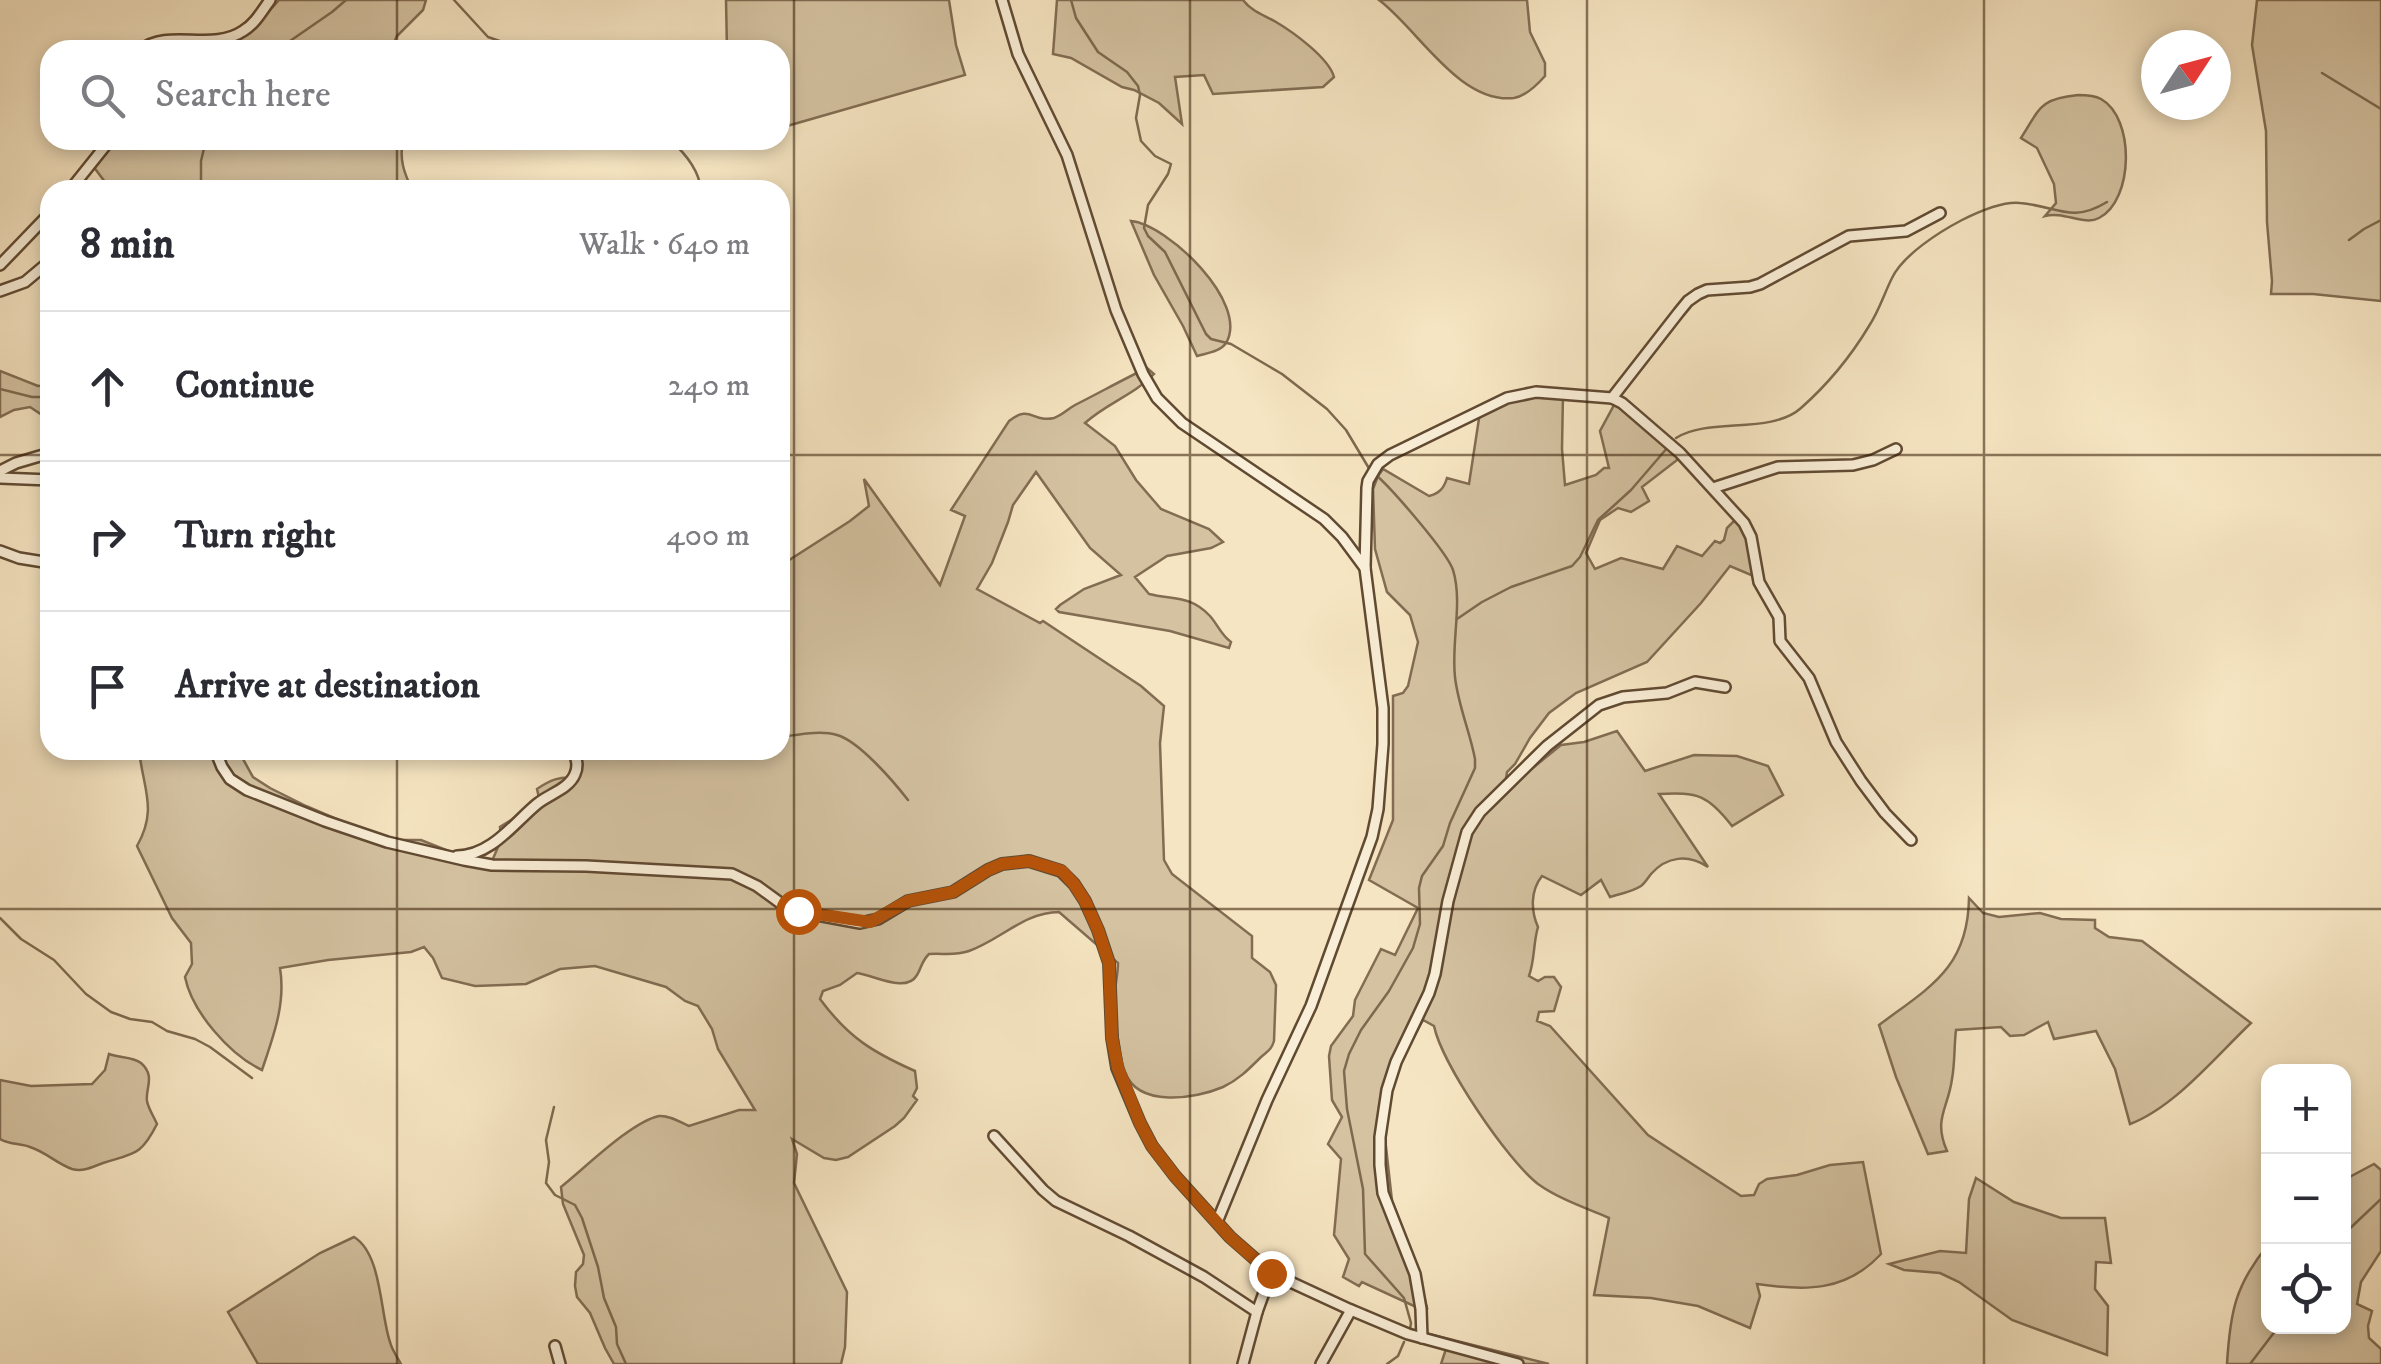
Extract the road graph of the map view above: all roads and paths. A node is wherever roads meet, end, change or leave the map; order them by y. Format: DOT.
graph roads {
  1 [pos="270,0"];
  2 [pos="1002,0"];
  3 [pos="218,40"];
  4 [pos="102,150"];
  5 [pos="78,180"];
  6 [pos="1940,213"];
  7 [pos="40,223"];
  8 [pos="0,265"];
  9 [pos="40,269"];
  10 [pos="0,291"];
  11 [pos="1612,398"];
  12 [pos="1896,449"];
  13 [pos="40,456"];
  14 [pos="0,475"];
  15 [pos="40,479"];
  16 [pos="1713,488"];
  17 [pos="0,551"];
  18 [pos="40,561"];
  19 [pos="1366,568"];
  20 [pos="1725,687"];
  21 [pos="219,760"];
  22 [pos="577,760"];
  23 [pos="1911,840"];
  24 [pos="444,856"];
  25 [pos="994,1136"];
  26 [pos="1217,1222"];
  27 [pos="1271,1273"];
  28 [pos="1351,1310"];
  29 [pos="1257,1312"];
  30 [pos="1422,1338"];
  31 [pos="554,1346"];
  32 [pos="560,1364"];
  33 [pos="1244,1364"];
  34 [pos="1321,1364"];
  35 [pos="1518,1364"];
  1 -- 3 [label="street"];
  2 -- 19 [label="street"];
  4 -- 5 [label="street"];
  6 -- 11 [label="street"];
  7 -- 8 [label="street"];
  9 -- 10 [label="street"];
  11 -- 16 [label="street"];
  11 -- 19 [label="street"];
  12 -- 16 [label="street"];
  13 -- 14 [label="street"];
  14 -- 15 [label="street"];
  16 -- 23 [label="street"];
  17 -- 18 [label="street"];
  19 -- 26 [label="street"];
  20 -- 30 [label="street"];
  21 -- 24 [label="street"];
  22 -- 24 [label="street"];
  24 -- 26 [label="street"];
  25 -- 29 [label="street"];
  26 -- 27 [label="street"];
  27 -- 28 [label="street"];
  27 -- 29 [label="street"];
  28 -- 30 [label="street"];
  28 -- 34 [label="street"];
  29 -- 33 [label="street"];
  30 -- 35 [label="street"];
  31 -- 32 [label="street"];
}
